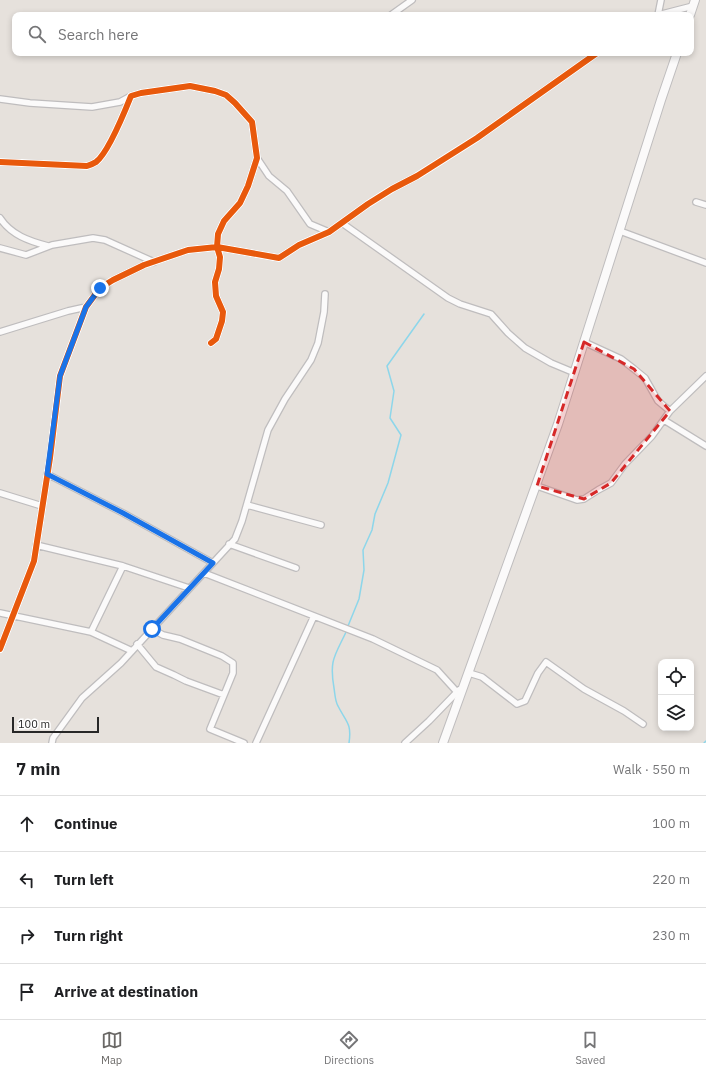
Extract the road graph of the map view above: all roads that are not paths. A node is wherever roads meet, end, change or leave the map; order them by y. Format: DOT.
graph roads {
  1 [pos="412,0"];
  2 [pos="660,0"];
  3 [pos="694,3"];
  4 [pos="395,12"];
  5 [pos="658,12"];
  6 [pos="667,12"];
  7 [pos="593,56"];
  8 [pos="676,56"];
  9 [pos="131,96"];
  10 [pos="0,99"];
  11 [pos="257,158"];
  12 [pos="0,162"];
  13 [pos="696,202"];
  14 [pos="706,205"];
  15 [pos="0,218"];
  16 [pos="342,223"];
  17 [pos="620,230"];
  18 [pos="329,232"];
  19 [pos="48,246"];
  20 [pos="217,247"];
  21 [pos="0,248"];
  22 [pos="154,262"];
  23 [pos="706,263"];
  24 [pos="326,294"];
  25 [pos="86,307"];
  26 [pos="0,332"];
  27 [pos="584,342"];
  28 [pos="211,343"];
  29 [pos="575,373"];
  30 [pos="706,376"];
  31 [pos="670,412"];
  32 [pos="664,420"];
  33 [pos="706,446"];
  34 [pos="47,474"];
  35 [pos="537,486"];
  36 [pos="0,493"];
  37 [pos="246,505"];
  38 [pos="42,506"];
  39 [pos="321,525"];
  40 [pos="229,544"];
  41 [pos="36,545"];
  42 [pos="213,563"];
  43 [pos="123,566"];
  44 [pos="296,568"];
  45 [pos="204,573"];
  46 [pos="189,588"];
  47 [pos="0,613"];
  48 [pos="13,616"];
  49 [pos="314,616"];
  50 [pos="152,629"];
  51 [pos="91,632"];
  52 [pos="137,644"];
  53 [pos="0,649"];
  54 [pos="132,650"];
  55 [pos="469,673"];
  56 [pos="465,684"];
  57 [pos="457,692"];
  58 [pos="224,695"];
  59 [pos="643,724"];
  60 [pos="52,743"];
  61 [pos="244,743"];
  62 [pos="256,743"];
  63 [pos="405,743"];
  64 [pos="443,743"];
  1 -- 4 [label="street"];
  2 -- 5 [label="street"];
  3 -- 6 [label="street"];
  7 -- 16 [label="street"];
  8 -- 17 [label="main road"];
  9 -- 10 [label="street"];
  9 -- 11 [label="street"];
  9 -- 12 [label="street"];
  11 -- 18 [label="street"];
  11 -- 20 [label="street"];
  13 -- 14 [label="street"];
  15 -- 19 [label="street"];
  16 -- 18 [label="street"];
  16 -- 29 [label="street"];
  17 -- 23 [label="street"];
  17 -- 27 [label="main road"];
  18 -- 20 [label="street"];
  19 -- 21 [label="street"];
  19 -- 22 [label="street"];
  20 -- 22 [label="street"];
  20 -- 28 [label="street"];
  22 -- 25 [label="street"];
  24 -- 37 [label="street"];
  25 -- 26 [label="street"];
  25 -- 34 [label="street"];
  27 -- 29 [label="main road"];
  27 -- 31 [label="street"];
  29 -- 35 [label="main road"];
  30 -- 31 [label="street"];
  31 -- 32 [label="street"];
  32 -- 33 [label="street"];
  32 -- 35 [label="street"];
  34 -- 38 [label="street"];
  34 -- 42 [label="street"];
  35 -- 55 [label="main road"];
  36 -- 38 [label="street"];
  37 -- 39 [label="street"];
  37 -- 40 [label="street"];
  38 -- 41 [label="street"];
  40 -- 42 [label="street"];
  40 -- 44 [label="street"];
  41 -- 43 [label="street"];
  41 -- 48 [label="street"];
  42 -- 45 [label="street"];
  43 -- 46 [label="street"];
  43 -- 51 [label="street"];
  45 -- 46 [label="street"];
  45 -- 49 [label="street"];
  46 -- 50 [label="street"];
  47 -- 48 [label="street"];
  48 -- 51 [label="street"];
  48 -- 53 [label="street"];
  49 -- 57 [label="street"];
  49 -- 62 [label="street"];
  50 -- 52 [label="street"];
  50 -- 58 [label="street"];
  51 -- 54 [label="street"];
  52 -- 54 [label="street"];
  52 -- 58 [label="street"];
  54 -- 60 [label="street"];
  55 -- 56 [label="main road"];
  55 -- 59 [label="street"];
  56 -- 57 [label="street"];
  56 -- 64 [label="main road"];
  57 -- 63 [label="street"];
  58 -- 61 [label="street"];
}
